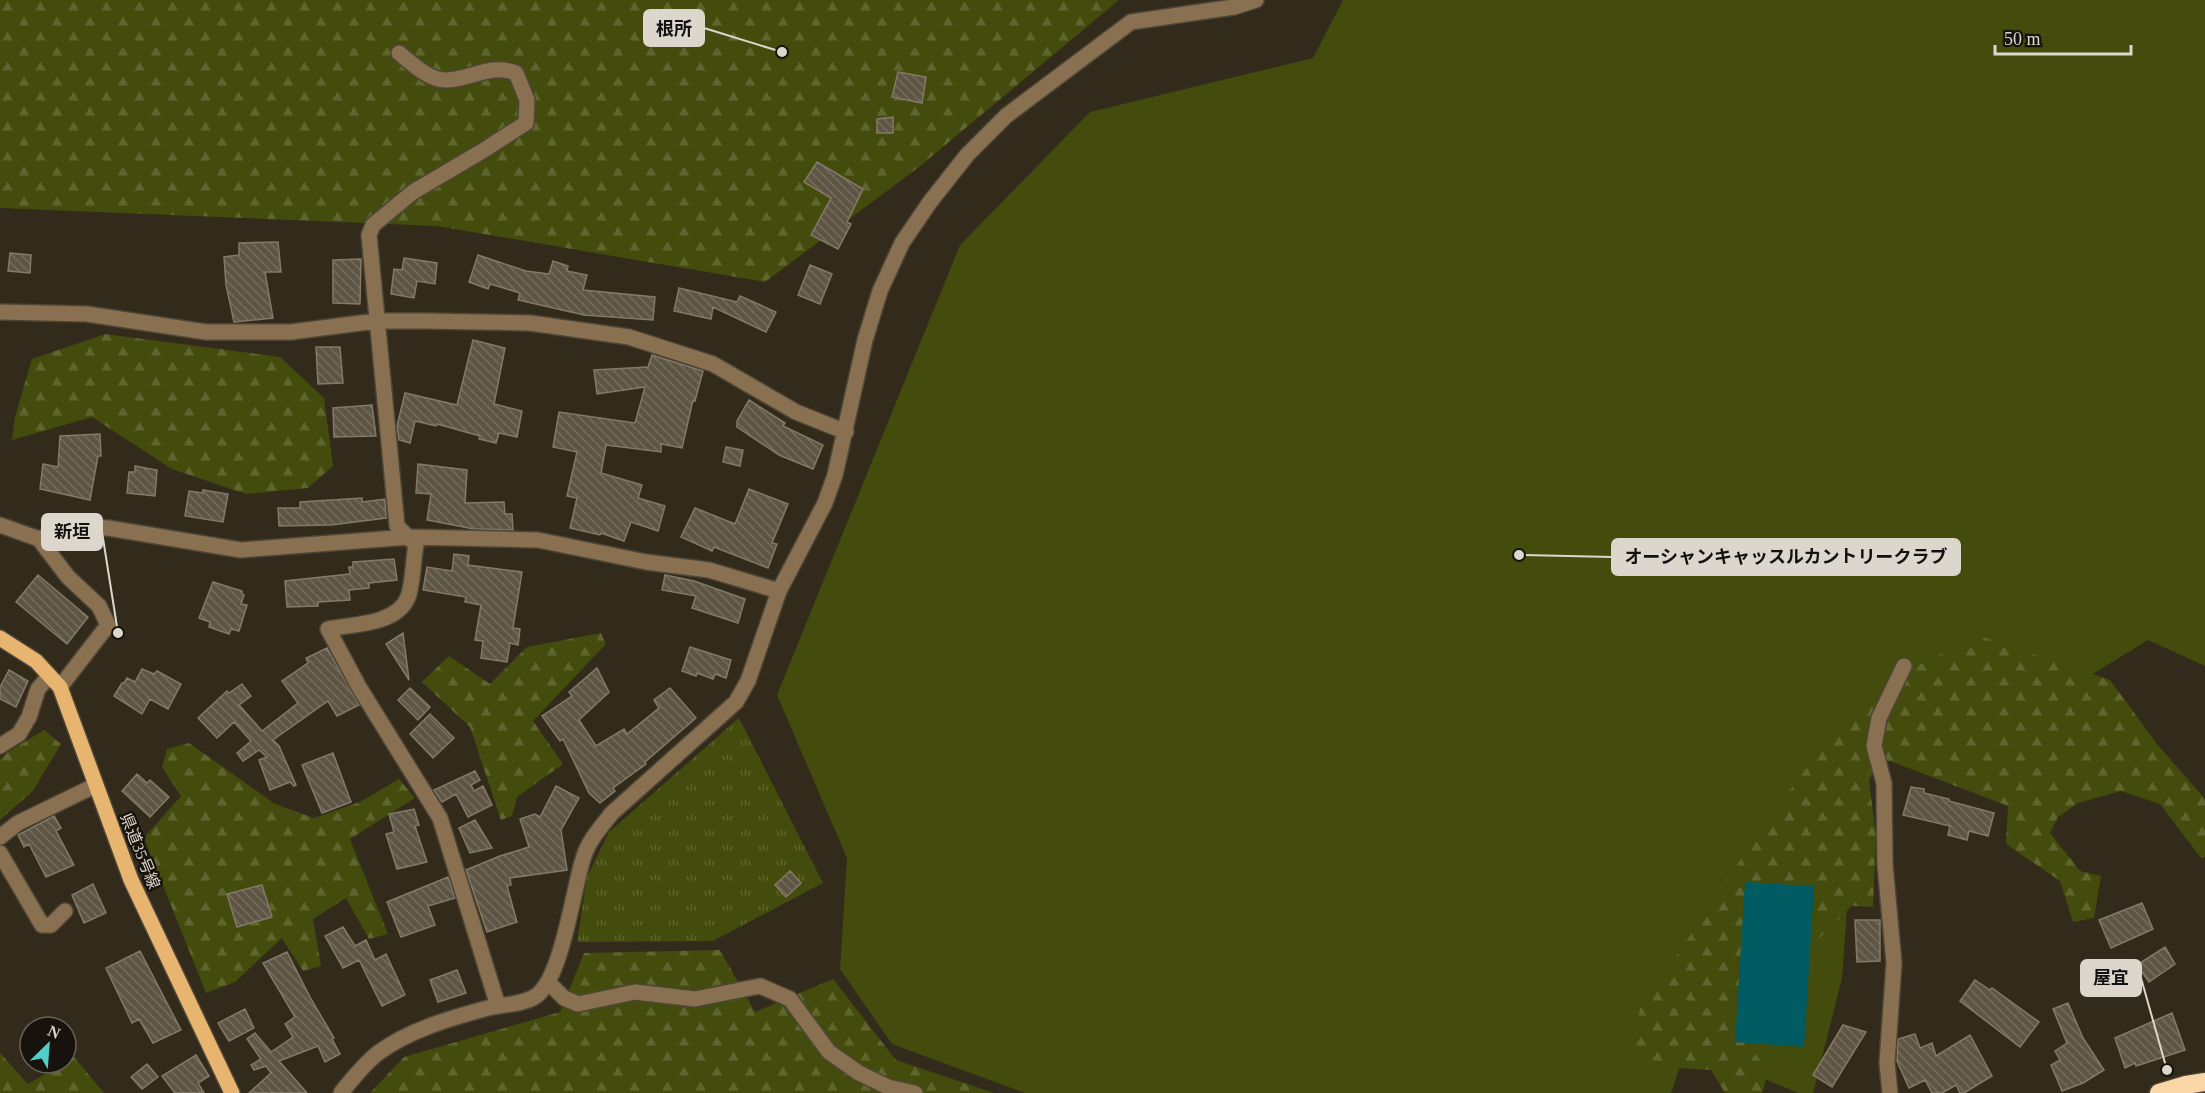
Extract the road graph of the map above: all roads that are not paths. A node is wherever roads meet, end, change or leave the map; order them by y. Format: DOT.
graph roads {
  1 [pos="1256,0"];
  2 [pos="399,53"];
  3 [pos="0,312"];
  4 [pos="376,321"];
  5 [pos="846,432"];
  6 [pos="0,525"];
  7 [pos="409,537"];
  8 [pos="39,539"];
  9 [pos="779,591"];
  10 [pos="0,638"];
  11 [pos="1904,666"];
  12 [pos="54,681"];
  13 [pos="0,746"];
  14 [pos="96,786"];
  15 [pos="0,837"];
  16 [pos="0,853"];
  17 [pos="65,912"];
  18 [pos="548,982"];
  19 [pos="498,1006"];
  20 [pos="2205,1082"];
  21 [pos="232,1093"];
  22 [pos="341,1093"];
  23 [pos="915,1093"];
  24 [pos="1890,1093"];
  25 [pos="2159,1093"];
  1 -- 5 [label="street"];
  2 -- 4 [label="street"];
  3 -- 4 [label="street"];
  4 -- 5 [label="street"];
  4 -- 7 [label="street"];
  5 -- 9 [label="street"];
  6 -- 8 [label="street"];
  7 -- 8 [label="street"];
  7 -- 9 [label="street"];
  7 -- 19 [label="street"];
  8 -- 12 [label="street"];
  9 -- 18 [label="street"];
  10 -- 12 [label="main road, 県道35号線"];
  11 -- 24 [label="street"];
  12 -- 13 [label="street"];
  12 -- 14 [label="main road, 県道35号線"];
  14 -- 15 [label="street"];
  14 -- 21 [label="main road, 県道35号線"];
  16 -- 17 [label="street"];
  18 -- 19 [label="street"];
  18 -- 23 [label="street"];
  19 -- 22 [label="street"];
  20 -- 25 [label="highway"];
}
